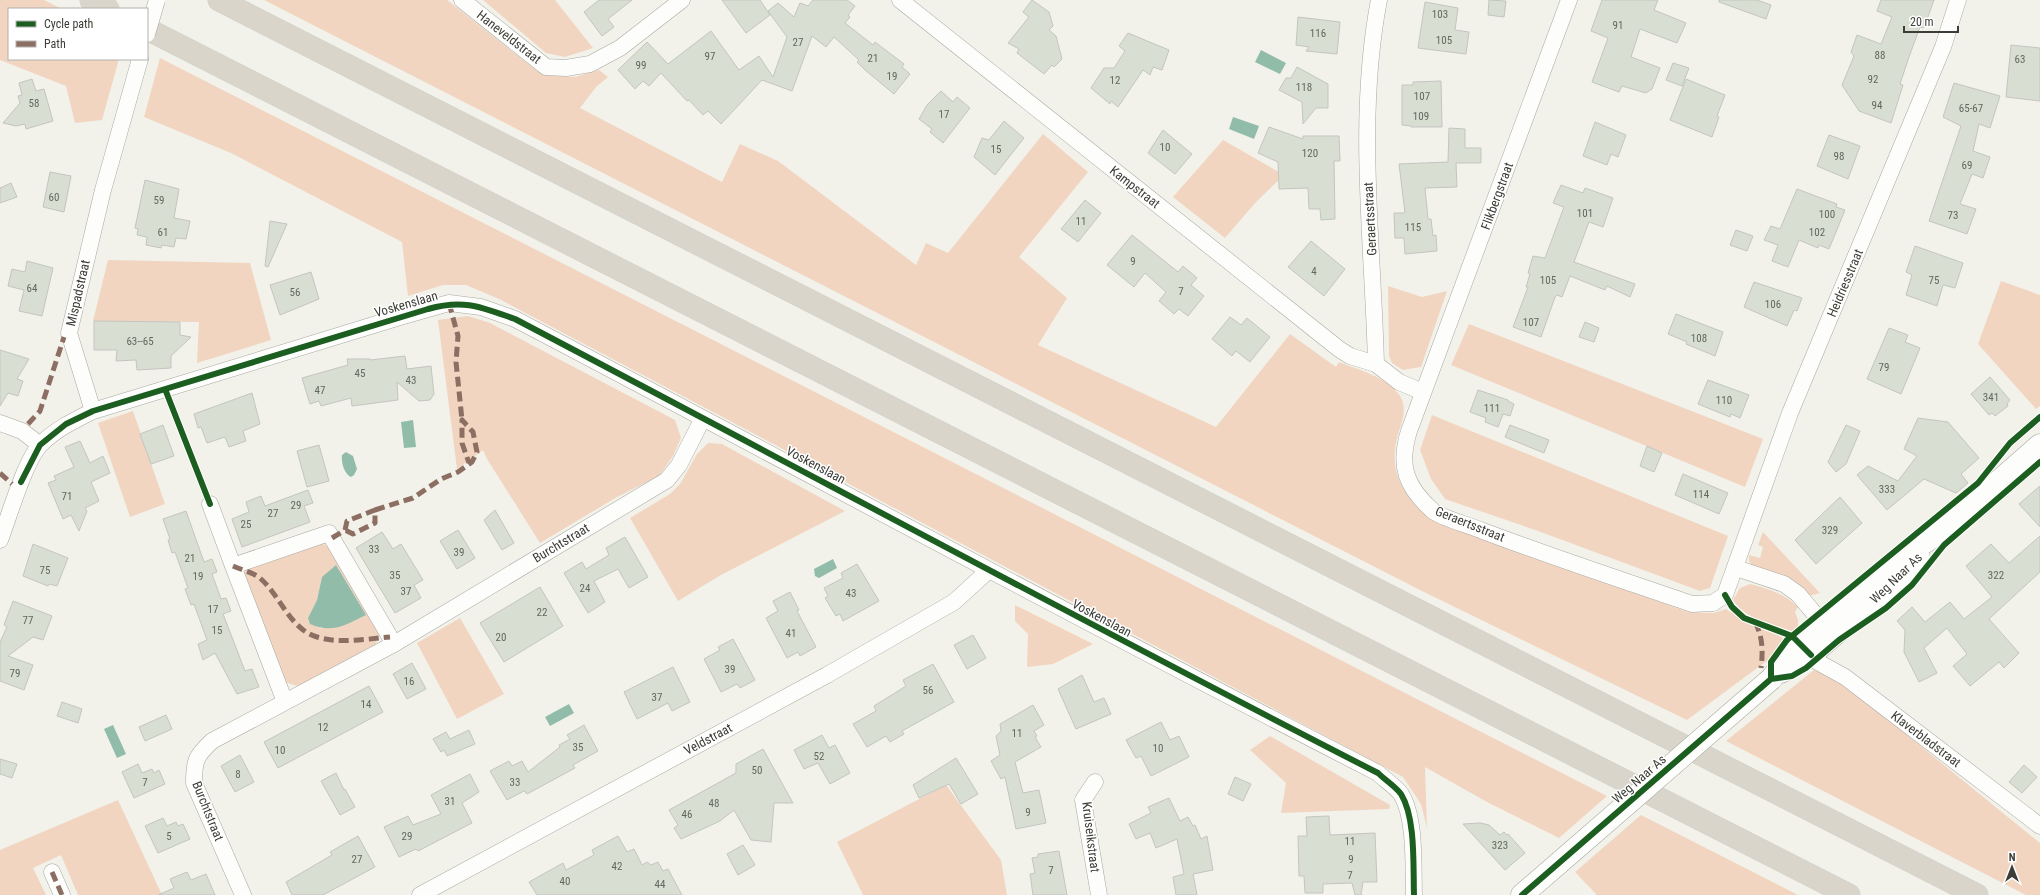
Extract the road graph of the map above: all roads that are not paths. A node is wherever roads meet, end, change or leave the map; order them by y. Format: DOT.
graph roads {
  1 [pos="91,0"];
  2 [pos="157,0"];
  3 [pos="219,0"];
  4 [pos="462,0"];
  5 [pos="682,0"];
  6 [pos="900,0"];
  7 [pos="1379,0"];
  8 [pos="1570,0"];
  9 [pos="1958,0"];
  10 [pos="106,8"];
  11 [pos="148,30"];
  12 [pos="148,31"];
  13 [pos="140,60"];
  14 [pos="1376,364"];
  15 [pos="1423,392"];
  16 [pos="93,411"];
  17 [pos="703,418"];
  18 [pos="0,423"];
  19 [pos="40,445"];
  20 [pos="2040,445"];
  21 [pos="210,504"];
  22 [pos="0,540"];
  23 [pos="234,566"];
  24 [pos="1736,568"];
  25 [pos="988,571"];
  26 [pos="1827,630"];
  27 [pos="394,644"];
  28 [pos="1811,655"];
  29 [pos="1771,679"];
  30 [pos="285,702"];
  31 [pos="1094,782"];
  32 [pos="2040,826"];
  33 [pos="52,872"];
  34 [pos="62,895"];
  35 [pos="244,895"];
  36 [pos="420,895"];
  37 [pos="1099,895"];
  38 [pos="1414,895"];
  39 [pos="1522,895"];
  40 [pos="1849,895"];
  41 [pos="1977,895"];
  1 -- 10 [label="highway"];
  2 -- 12 [label="street, bridge"];
  3 -- 41 [label="highway"];
  4 -- 5 [label="street, Haneveldstraat"];
  6 -- 14 [label="street, Kampstraat"];
  7 -- 14 [label="street, Geraertsstraat"];
  8 -- 15 [label="street, Flikbergstraat"];
  9 -- 24 [label="street, Heidriesstraat"];
  11 -- 40 [label="highway"];
  13 -- 16 [label="street, Mispadstraat"];
  14 -- 15 [label="street"];
  15 -- 24 [label="street, Geraertsstraat"];
  16 -- 17 [label="street, Voskenslaan"];
  16 -- 19 [label="street"];
  17 -- 25 [label="street, Voskenslaan"];
  17 -- 27 [label="street, Burchtstraat"];
  18 -- 19 [label="street"];
  19 -- 22 [label="street"];
  20 -- 26 [label="main road, Weg Naar As"];
  21 -- 23 [label="street"];
  23 -- 27 [label="street"];
  23 -- 30 [label="street"];
  24 -- 26 [label="street"];
  25 -- 36 [label="street, Veldstraat"];
  25 -- 38 [label="street, Voskenslaan"];
  26 -- 28 [label="main road, Weg Naar As"];
  26 -- 29 [label="main road, Weg Naar As"];
  27 -- 30 [label="street, Burchtstraat"];
  28 -- 29 [label="main road, Weg Naar As"];
  28 -- 32 [label="street, Klaverbladstraat"];
  29 -- 39 [label="main road, Weg Naar As, bridge"];
  30 -- 35 [label="street, Burchtstraat"];
  31 -- 37 [label="street, Kruiseikstraat"];
  33 -- 34 [label="street"];
}
